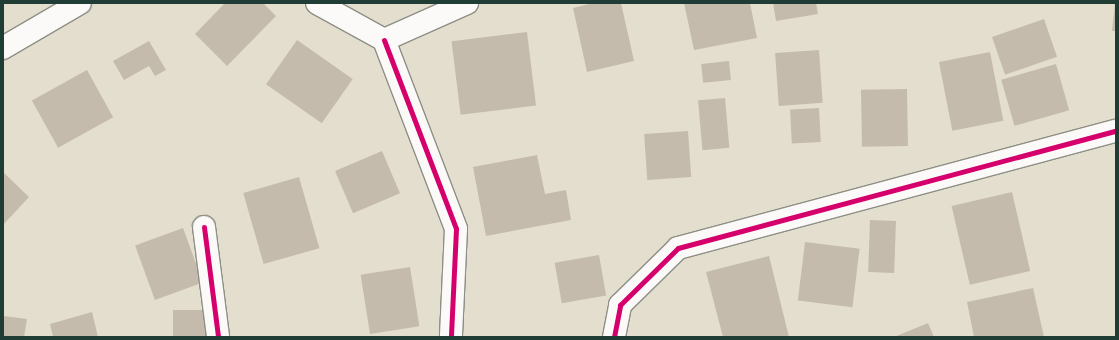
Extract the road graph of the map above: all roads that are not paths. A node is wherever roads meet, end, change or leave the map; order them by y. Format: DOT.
graph roads {
  1 [pos="80,3"];
  2 [pos="318,3"];
  3 [pos="466,3"];
  4 [pos="384,40"];
  5 [pos="3,48"];
  6 [pos="1116,131"];
  7 [pos="204,227"];
  8 [pos="218,337"];
  9 [pos="451,337"];
  10 [pos="614,337"];
  1 -- 5 [label="street"];
  2 -- 4 [label="street"];
  3 -- 4 [label="street"];
  4 -- 9 [label="street"];
  6 -- 10 [label="street"];
  7 -- 8 [label="street"];
}
